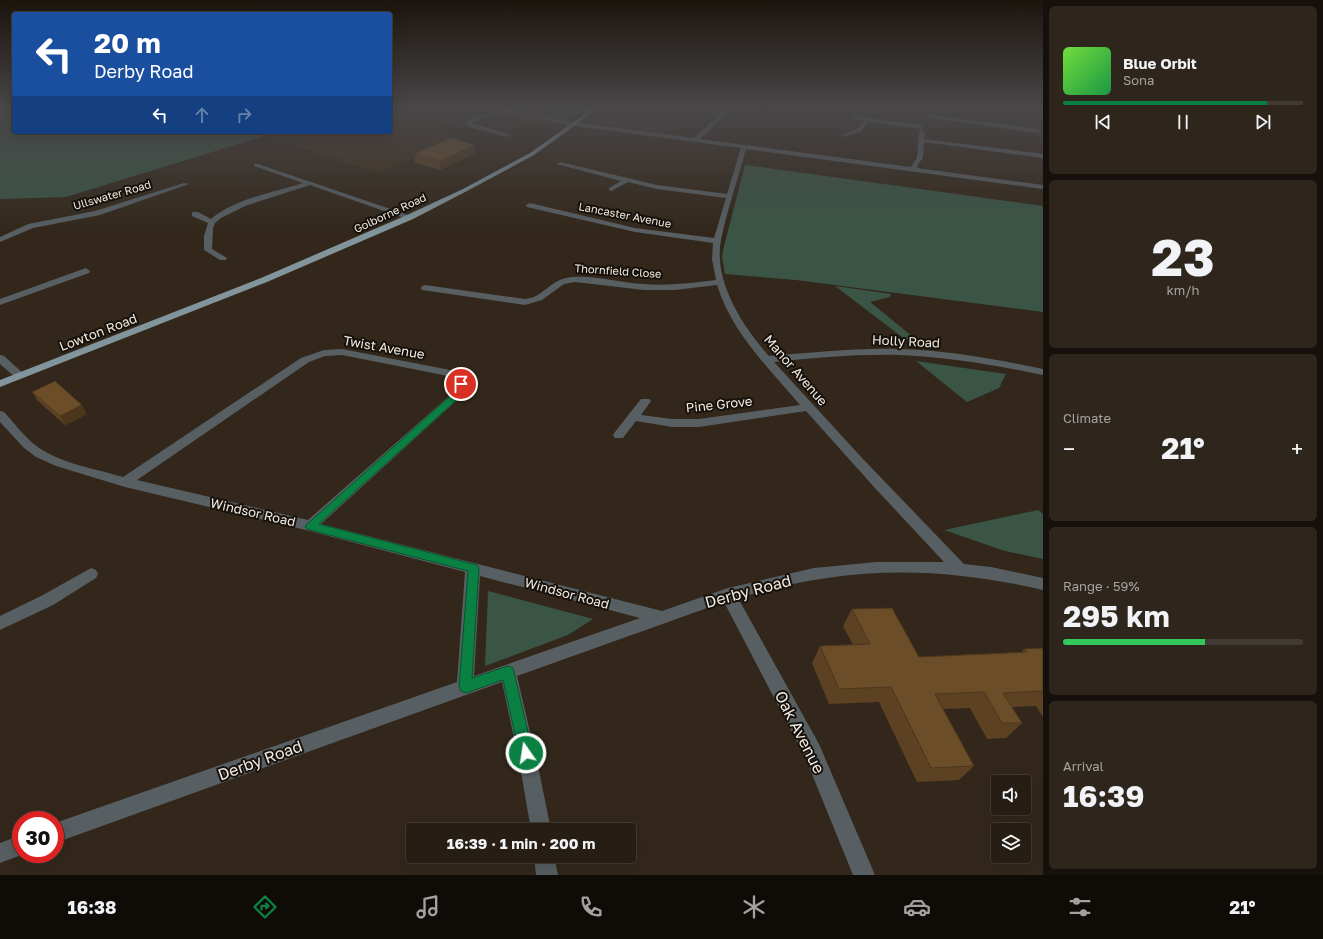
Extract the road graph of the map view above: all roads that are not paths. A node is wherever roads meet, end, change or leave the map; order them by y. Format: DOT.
graph roads {
  1 [pos="539,149"];
  2 [pos="743,149"];
  3 [pos="758,149"];
  4 [pos="921,149"];
  5 [pos="989,149"];
  6 [pos="1043,156"];
  7 [pos="560,164"];
  8 [pos="256,165"];
  9 [pos="914,169"];
  10 [pos="627,180"];
  11 [pos="310,183"];
  12 [pos="186,184"];
  13 [pos="1043,187"];
  14 [pos="611,189"];
  15 [pos="730,196"];
  16 [pos="555,202"];
  17 [pos="530,206"];
  18 [pos="547,210"];
  19 [pos="195,214"];
  20 [pos="410,217"];
  21 [pos="212,222"];
  22 [pos="0,240"];
  23 [pos="717,241"];
  24 [pos="223,258"];
  25 [pos="86,271"];
  26 [pos="720,282"];
  27 [pos="425,288"];
  28 [pos="0,302"];
  29 [pos="206,303"];
  30 [pos="0,358"];
  31 [pos="767,359"];
  32 [pos="1043,372"];
  33 [pos="20,376"];
  34 [pos="0,384"];
  35 [pos="645,401"];
  36 [pos="808,407"];
  37 [pos="0,415"];
  38 [pos="633,417"];
  39 [pos="619,435"];
  40 [pos="125,482"];
  41 [pos="310,526"];
  42 [pos="473,568"];
  43 [pos="960,569"];
  44 [pos="91,574"];
  45 [pos="1043,584"];
  46 [pos="728,594"];
  47 [pos="661,618"];
  48 [pos="0,623"];
  49 [pos="508,672"];
  50 [pos="466,687"];
  51 [pos="540,823"];
  52 [pos="64,830"];
  53 [pos="12,848"];
  54 [pos="0,853"];
  55 [pos="545,863"];
  56 [pos="547,875"];
  57 [pos="864,875"];
  1 -- 20 [label="main road, Golborne Road"];
  2 -- 15 [label="street, Manor Avenue"];
  3 -- 9 [label="street"];
  4 -- 9 [label="street"];
  5 -- 6 [label="street"];
  7 -- 10 [label="street"];
  8 -- 11 [label="street"];
  9 -- 13 [label="street"];
  10 -- 14 [label="street"];
  10 -- 15 [label="street"];
  11 -- 20 [label="street"];
  11 -- 21 [label="street"];
  12 -- 22 [label="street, Ullswater Road"];
  15 -- 23 [label="street, Manor Avenue"];
  16 -- 18 [label="street"];
  17 -- 18 [label="street, Lancaster Avenue"];
  18 -- 23 [label="street, Lancaster Avenue"];
  19 -- 21 [label="street"];
  20 -- 29 [label="main road, Golborne Road"];
  21 -- 24 [label="street"];
  23 -- 26 [label="street, Manor Avenue"];
  25 -- 28 [label="street"];
  26 -- 27 [label="street, Thornfield Close"];
  26 -- 31 [label="street, Manor Avenue"];
  29 -- 33 [label="main road, Lowton Road"];
  30 -- 33 [label="street"];
  31 -- 32 [label="street, Holly Road"];
  31 -- 36 [label="street, Manor Avenue"];
  33 -- 34 [label="main road, Lowton Road"];
  35 -- 38 [label="street"];
  36 -- 38 [label="street, Pine Grove"];
  36 -- 43 [label="street, Manor Avenue"];
  37 -- 40 [label="street, Windsor Road"];
  38 -- 39 [label="street"];
  40 -- 41 [label="street, Windsor Road"];
  40 -- 41 [label="street, Twist Avenue"];
  41 -- 42 [label="street, Windsor Road"];
  42 -- 47 [label="street, Windsor Road"];
  42 -- 50 [label="street"];
  43 -- 45 [label="street, Derby Road"];
  43 -- 46 [label="street, Derby Road"];
  44 -- 48 [label="street"];
  46 -- 47 [label="street, Derby Road"];
  46 -- 57 [label="street, Oak Avenue"];
  47 -- 49 [label="street, Derby Road"];
  49 -- 50 [label="street, Derby Road"];
  49 -- 51 [label="street"];
  50 -- 52 [label="street, Derby Road"];
  53 -- 54 [label="street"];
  55 -- 56 [label="street"];
}
